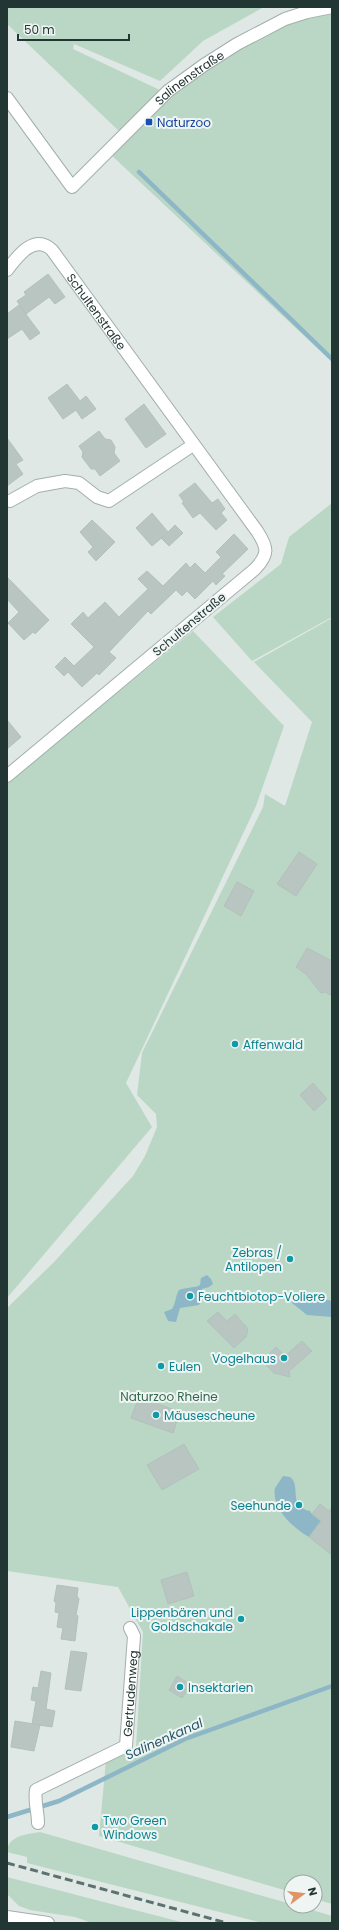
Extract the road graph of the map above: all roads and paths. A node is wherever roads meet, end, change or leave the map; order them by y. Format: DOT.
graph roads {
  1 [pos="290,7"];
  2 [pos="332,7"];
  3 [pos="285,19"];
  4 [pos="7,98"];
  5 [pos="7,270"];
  6 [pos="193,445"];
  7 [pos="10,501"];
  8 [pos="7,776"];
  9 [pos="130,1628"];
  10 [pos="38,1818"];
  11 [pos="7,1918"];
  12 [pos="48,1923"];
  1 -- 3 [label="street"];
  2 -- 3 [label="street, Salinenstraße"];
  3 -- 4 [label="street, Salinenstraße"];
  5 -- 6 [label="street, Schultenstraße"];
  6 -- 7 [label="street"];
  6 -- 8 [label="street, Schultenstraße"];
  9 -- 10 [label="street, Gertrudenweg"];
  11 -- 12 [label="street"];
}
